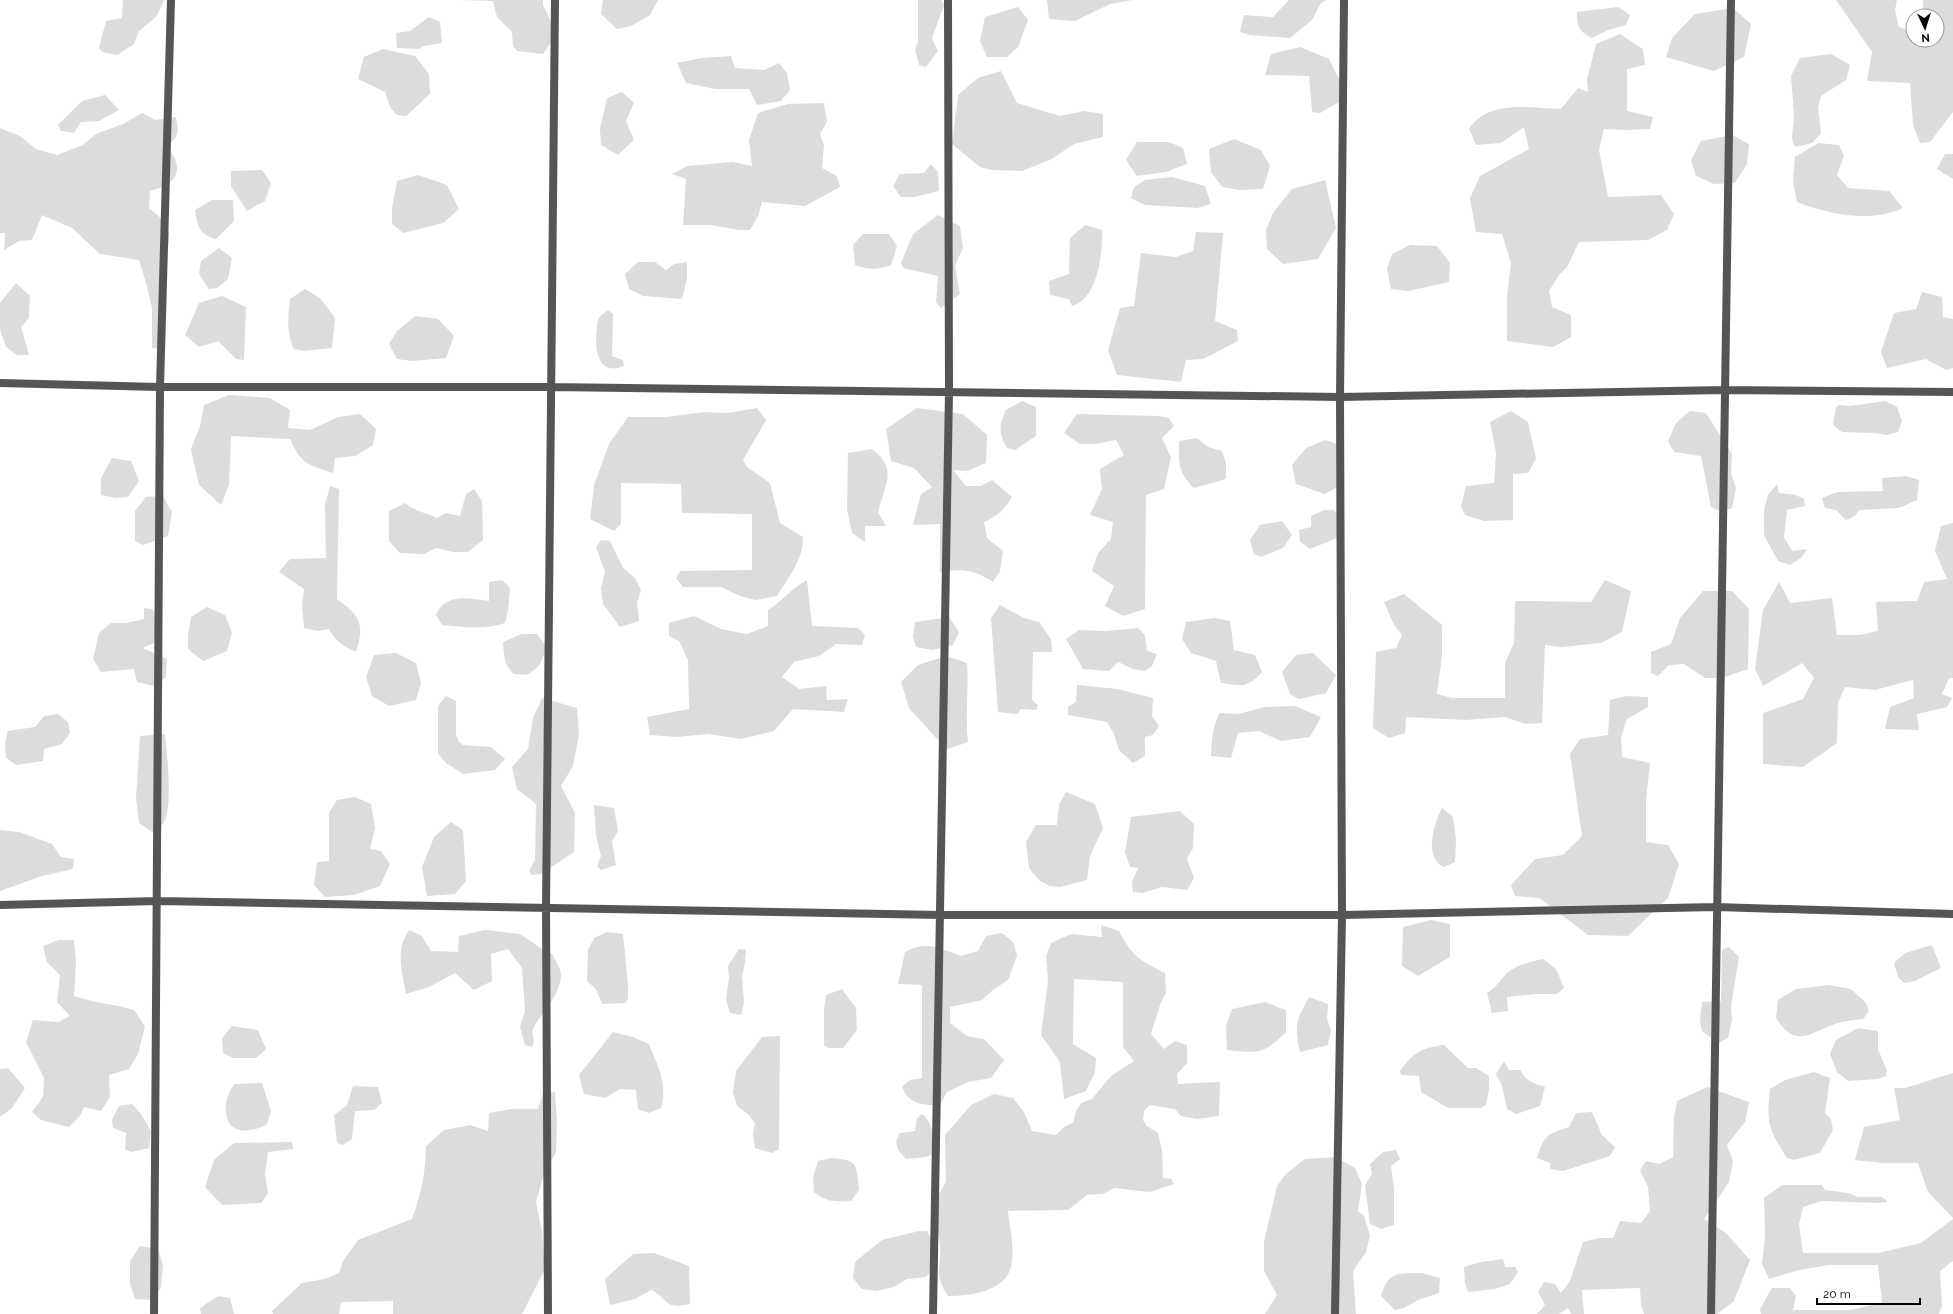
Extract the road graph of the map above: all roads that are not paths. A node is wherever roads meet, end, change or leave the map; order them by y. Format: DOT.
graph roads {
  1 [pos="171,0"];
  2 [pos="555,0"];
  3 [pos="948,0"];
  4 [pos="1344,0"];
  5 [pos="1731,0"];
  6 [pos="0,383"];
  7 [pos="160,387"];
  8 [pos="550,387"];
  9 [pos="1724,390"];
  10 [pos="949,392"];
  11 [pos="1953,392"];
  12 [pos="1340,397"];
  13 [pos="158,901"];
  14 [pos="0,905"];
  15 [pos="546,907"];
  16 [pos="1716,907"];
  17 [pos="1953,914"];
  18 [pos="941,915"];
  19 [pos="1342,915"];
  20 [pos="154,1314"];
  21 [pos="548,1314"];
  22 [pos="933,1314"];
  23 [pos="1334,1314"];
  24 [pos="1710,1314"];
  1 -- 7 [label="street"];
  2 -- 8 [label="street"];
  3 -- 10 [label="street"];
  4 -- 12 [label="street"];
  5 -- 9 [label="street"];
  6 -- 7 [label="street"];
  7 -- 8 [label="street"];
  7 -- 13 [label="street"];
  8 -- 10 [label="street"];
  8 -- 15 [label="street"];
  9 -- 11 [label="street"];
  9 -- 12 [label="street"];
  9 -- 16 [label="street"];
  10 -- 12 [label="street"];
  10 -- 18 [label="street"];
  12 -- 19 [label="street"];
  13 -- 14 [label="street"];
  13 -- 15 [label="street"];
  13 -- 20 [label="street"];
  15 -- 18 [label="street"];
  15 -- 21 [label="street"];
  16 -- 17 [label="street"];
  16 -- 19 [label="street"];
  16 -- 24 [label="street"];
  18 -- 19 [label="street"];
  18 -- 22 [label="street"];
  19 -- 23 [label="street"];
}
